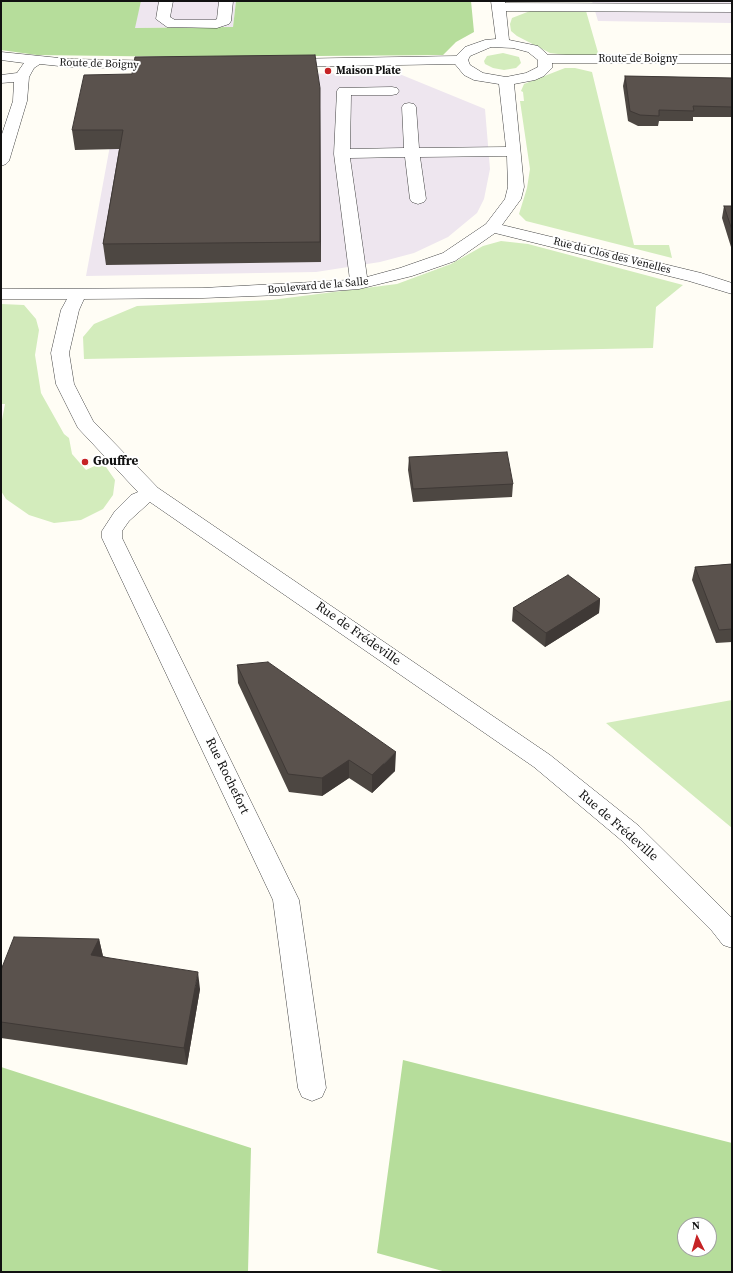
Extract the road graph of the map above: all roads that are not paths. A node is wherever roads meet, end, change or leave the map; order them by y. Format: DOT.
graph roads {
  1 [pos="166,1"];
  2 [pos="226,1"];
  3 [pos="498,4"];
  4 [pos="732,8"];
  5 [pos="503,43"];
  6 [pos="1,56"];
  7 [pos="545,58"];
  8 [pos="732,59"];
  9 [pos="35,60"];
  10 [pos="461,60"];
  11 [pos="274,64"];
  12 [pos="178,65"];
  13 [pos="22,77"];
  14 [pos="1,79"];
  15 [pos="506,81"];
  16 [pos="392,91"];
  17 [pos="409,107"];
  18 [pos="514,151"];
  19 [pos="412,152"];
  20 [pos="342,154"];
  21 [pos="1,161"];
  22 [pos="418,199"];
  23 [pos="492,227"];
  24 [pos="358,284"];
  25 [pos="732,289"];
  26 [pos="1,294"];
  27 [pos="78,294"];
  28 [pos="151,493"];
  29 [pos="732,937"];
  30 [pos="312,1088"];
  1 -- 2 [label="street"];
  3 -- 4 [label="street"];
  3 -- 5 [label="street"];
  5 -- 7 [label="street"];
  5 -- 10 [label="street"];
  6 -- 9 [label="street, Route de Boigny"];
  7 -- 8 [label="street, Route de Boigny"];
  7 -- 15 [label="street"];
  9 -- 12 [label="street, Route de Boigny"];
  9 -- 13 [label="street"];
  10 -- 11 [label="street"];
  10 -- 15 [label="street"];
  13 -- 14 [label="street"];
  13 -- 21 [label="street"];
  15 -- 18 [label="street, Boulevard de la Salle"];
  16 -- 20 [label="street"];
  17 -- 19 [label="street"];
  18 -- 19 [label="street"];
  18 -- 23 [label="street, Boulevard de la Salle"];
  19 -- 20 [label="street"];
  19 -- 22 [label="street"];
  20 -- 24 [label="street"];
  23 -- 24 [label="street, Boulevard de la Salle"];
  23 -- 25 [label="street, Rue du Clos des Venelles"];
  24 -- 27 [label="street, Boulevard de la Salle"];
  26 -- 27 [label="street, Boulevard de la Salle"];
  27 -- 28 [label="street, Rue de Frédeville"];
  28 -- 29 [label="street, Rue de Frédeville"];
  28 -- 30 [label="street, Rue Rochefort"];
}
